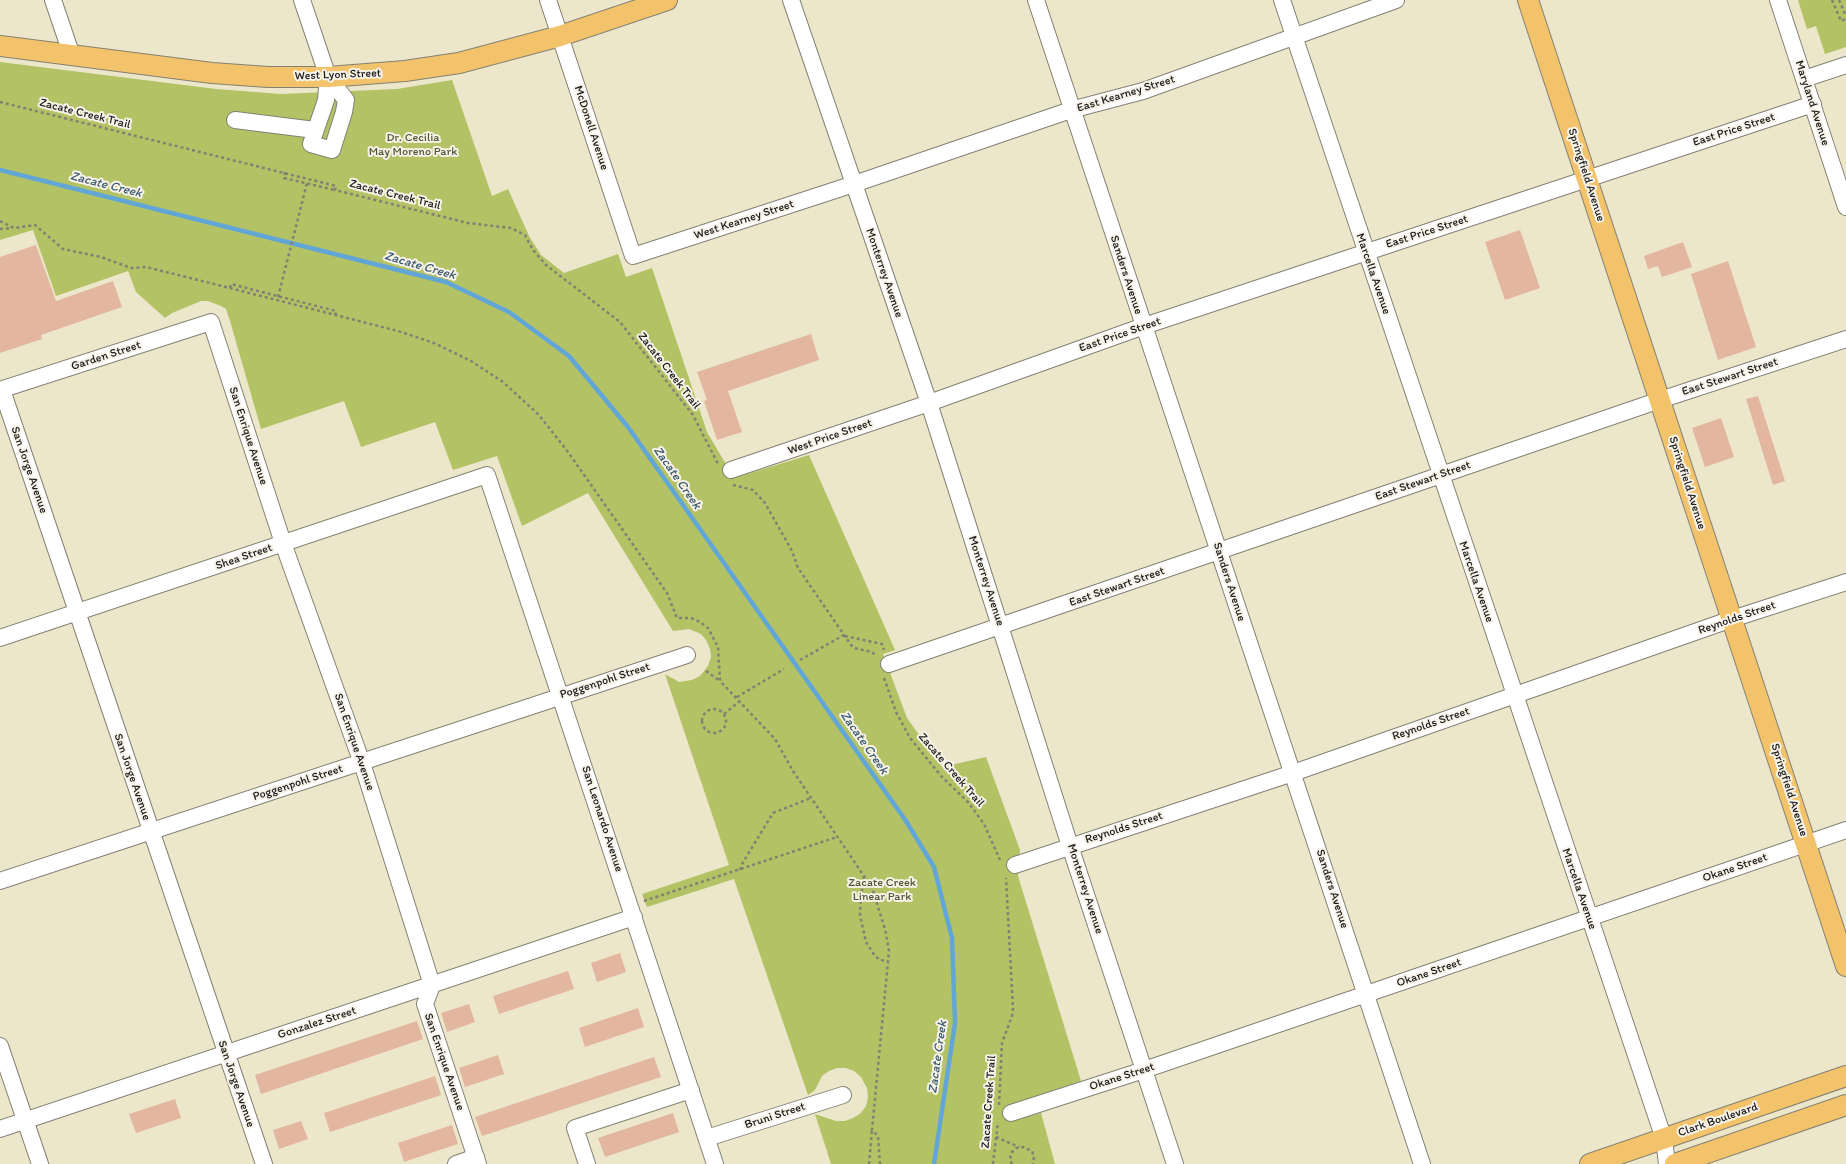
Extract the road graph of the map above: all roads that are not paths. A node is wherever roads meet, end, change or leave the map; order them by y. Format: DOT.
graph roads {
  1 [pos="53,0"];
  2 [pos="302,0"];
  3 [pos="548,0"];
  4 [pos="667,0"];
  5 [pos="791,0"];
  6 [pos="1036,0"];
  7 [pos="1282,0"];
  8 [pos="1396,0"];
  9 [pos="1528,0"];
  10 [pos="1778,0"];
  11 [pos="560,36"];
  12 [pos="1294,38"];
  13 [pos="0,46"];
  14 [pos="72,56"];
  15 [pos="1846,65"];
  16 [pos="328,77"];
  17 [pos="1804,79"];
  18 [pos="1813,104"];
  19 [pos="1072,110"];
  20 [pos="235,120"];
  21 [pos="315,130"];
  22 [pos="1587,179"];
  23 [pos="854,184"];
  24 [pos="1846,206"];
  25 [pos="1366,252"];
  26 [pos="633,256"];
  27 [pos="211,322"];
  28 [pos="1144,326"];
  29 [pos="1846,340"];
  30 [pos="1,390"];
  31 [pos="1660,400"];
  32 [pos="929,403"];
  33 [pos="727,473"];
  34 [pos="487,475"];
  35 [pos="1441,475"];
  36 [pos="284,543"];
  37 [pos="1219,551"];
  38 [pos="1846,582"];
  39 [pos="77,613"];
  40 [pos="1732,619"];
  41 [pos="1001,626"];
  42 [pos="0,638"];
  43 [pos="687,655"];
  44 [pos="883,667"];
  45 [pos="1514,695"];
  46 [pos="561,696"];
  47 [pos="362,763"];
  48 [pos="1293,772"];
  49 [pos="1846,830"];
  50 [pos="151,831"];
  51 [pos="1806,843"];
  52 [pos="1070,846"];
  53 [pos="1008,864"];
  54 [pos="0,881"];
  55 [pos="634,917"];
  56 [pos="1589,918"];
  57 [pos="1846,966"];
  58 [pos="432,984"];
  59 [pos="1367,994"];
  60 [pos="0,1046"];
  61 [pos="225,1054"];
  62 [pos="1144,1070"];
  63 [pos="1846,1076"];
  64 [pos="691,1090"];
  65 [pos="843,1095"];
  66 [pos="1846,1105"];
  67 [pos="1003,1114"];
  68 [pos="25,1120"];
  69 [pos="0,1129"];
  70 [pos="707,1138"];
  71 [pos="1664,1139"];
  72 [pos="477,1161"];
  73 [pos="40,1164"];
  74 [pos="264,1164"];
  75 [pos="456,1164"];
  76 [pos="587,1164"];
  77 [pos="715,1164"];
  78 [pos="1175,1164"];
  79 [pos="1422,1164"];
  80 [pos="1590,1164"];
  81 [pos="1667,1164"];
  82 [pos="1675,1164"];
  1 -- 14 [label="street"];
  2 -- 16 [label="street"];
  3 -- 11 [label="street, McDonell Avenue"];
  4 -- 11 [label="main road, West Lyon Street"];
  5 -- 23 [label="street, Monterrey Avenue"];
  6 -- 19 [label="street, Sanders Avenue"];
  7 -- 12 [label="street, Marcella Avenue"];
  8 -- 12 [label="street, East Kearney Street"];
  9 -- 22 [label="main road, Springfield Avenue"];
  10 -- 17 [label="street, Maryland Avenue"];
  11 -- 16 [label="main road, West Lyon Street"];
  11 -- 26 [label="street, McDonell Avenue"];
  12 -- 19 [label="street, East Kearney Street"];
  12 -- 25 [label="street, Marcella Avenue"];
  13 -- 14 [label="main road, West Lyon Street"];
  14 -- 16 [label="main road, West Lyon Street"];
  15 -- 17 [label="street"];
  16 -- 21 [label="street"];
  16 -- 21 [label="street"];
  17 -- 18 [label="street, Maryland Avenue"];
  18 -- 22 [label="street, East Price Street"];
  18 -- 24 [label="street, Maryland Avenue"];
  19 -- 23 [label="street, East Kearney Street"];
  19 -- 28 [label="street, Sanders Avenue"];
  20 -- 21 [label="street"];
  22 -- 25 [label="street, East Price Street"];
  22 -- 31 [label="main road, Springfield Avenue"];
  23 -- 26 [label="street, West Kearney Street"];
  23 -- 32 [label="street, Monterrey Avenue"];
  25 -- 28 [label="street, East Price Street"];
  25 -- 35 [label="street, Marcella Avenue"];
  27 -- 30 [label="street, Garden Street"];
  27 -- 36 [label="street, San Enrique Avenue"];
  28 -- 32 [label="street, East Price Street"];
  28 -- 37 [label="street, Sanders Avenue"];
  29 -- 31 [label="street, East Stewart Street"];
  30 -- 39 [label="street, San Jorge Avenue"];
  31 -- 35 [label="street, East Stewart Street"];
  31 -- 40 [label="main road, Springfield Avenue"];
  32 -- 33 [label="street, West Price Street"];
  32 -- 41 [label="street, Monterrey Avenue"];
  34 -- 36 [label="street, Shea Street"];
  34 -- 46 [label="street, San Leonardo Avenue"];
  35 -- 37 [label="street, East Stewart Street"];
  35 -- 45 [label="street, Marcella Avenue"];
  36 -- 39 [label="street, Shea Street"];
  36 -- 47 [label="street, San Enrique Avenue"];
  37 -- 41 [label="street, East Stewart Street"];
  37 -- 48 [label="street, Sanders Avenue"];
  38 -- 40 [label="street, Reynolds Street"];
  39 -- 42 [label="street, Shea Street"];
  39 -- 50 [label="street, San Jorge Avenue"];
  40 -- 45 [label="street, Reynolds Street"];
  40 -- 51 [label="main road, Springfield Avenue"];
  41 -- 44 [label="street, East Stewart Street"];
  41 -- 52 [label="street, Monterrey Avenue"];
  43 -- 46 [label="street, Poggenpohl Street"];
  45 -- 48 [label="street, Reynolds Street"];
  45 -- 56 [label="street, Marcella Avenue"];
  46 -- 47 [label="street, Poggenpohl Street"];
  46 -- 55 [label="street, San Leonardo Avenue"];
  47 -- 50 [label="street, Poggenpohl Street"];
  47 -- 58 [label="street, San Enrique Avenue"];
  48 -- 52 [label="street, Reynolds Street"];
  48 -- 59 [label="street, Sanders Avenue"];
  49 -- 51 [label="street, Okane Street"];
  50 -- 54 [label="street, Poggenpohl Street"];
  50 -- 61 [label="street, San Jorge Avenue"];
  51 -- 56 [label="street, Okane Street"];
  51 -- 57 [label="main road, Springfield Avenue"];
  52 -- 53 [label="street, Reynolds Street"];
  52 -- 62 [label="street, Monterrey Avenue"];
  55 -- 58 [label="street, Gonzalez Street"];
  55 -- 64 [label="street, San Leonardo Avenue"];
  56 -- 59 [label="street, Okane Street"];
  56 -- 71 [label="street, Marcella Avenue"];
  58 -- 61 [label="street, Gonzalez Street"];
  58 -- 72 [label="street, San Enrique Avenue"];
  59 -- 62 [label="street, Okane Street"];
  59 -- 79 [label="street, Sanders Avenue"];
  60 -- 68 [label="street"];
  61 -- 68 [label="street, Gonzalez Street"];
  61 -- 74 [label="street, San Jorge Avenue"];
  62 -- 67 [label="street, Okane Street"];
  62 -- 78 [label="street, Monterrey Avenue"];
  63 -- 71 [label="main road, Clark Boulevard"];
  64 -- 70 [label="street, San Leonardo Avenue"];
  64 -- 76 [label="street"];
  65 -- 70 [label="street, Bruni Street"];
  66 -- 82 [label="main road"];
  68 -- 69 [label="street, Gonzalez Street"];
  68 -- 73 [label="street"];
  70 -- 77 [label="street, San Leonardo Avenue"];
  71 -- 80 [label="main road, Clark Boulevard"];
  71 -- 81 [label="street, Marcella Avenue"];
  72 -- 75 [label="street"];
}
